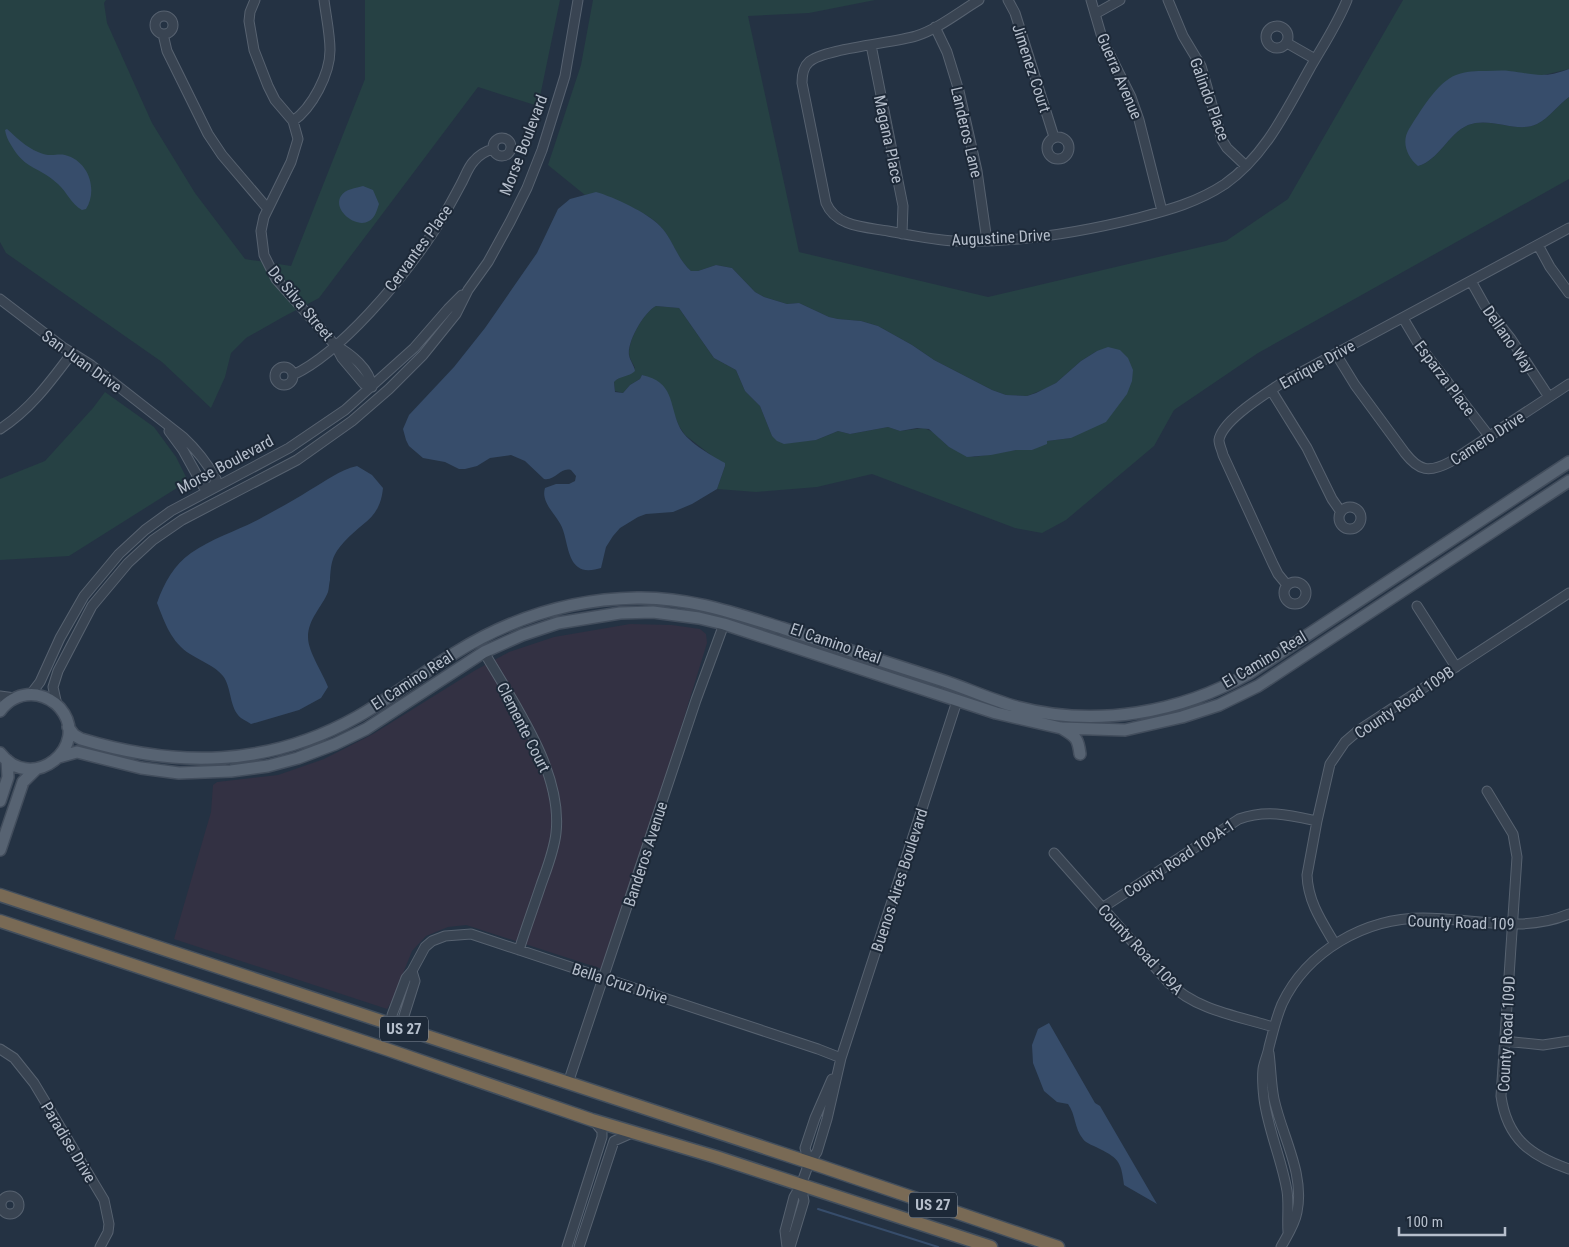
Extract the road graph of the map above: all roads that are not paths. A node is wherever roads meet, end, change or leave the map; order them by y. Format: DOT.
graph roads {
  1 [pos="256,0"];
  2 [pos="324,0"];
  3 [pos="578,0"];
  4 [pos="979,0"];
  5 [pos="1008,0"];
  6 [pos="1091,0"];
  7 [pos="1120,0"];
  8 [pos="1168,0"];
  9 [pos="1346,0"];
  10 [pos="1095,14"];
  11 [pos="935,27"];
  12 [pos="164,34"];
  13 [pos="1287,43"];
  14 [pos="871,45"];
  15 [pos="1315,59"];
  16 [pos="293,121"];
  17 [pos="1054,137"];
  18 [pos="494,149"];
  19 [pos="1246,166"];
  20 [pos="268,209"];
  21 [pos="1162,212"];
  22 [pos="1569,228"];
  23 [pos="902,234"];
  24 [pos="987,241"];
  25 [pos="1538,245"];
  26 [pos="1471,281"];
  27 [pos="468,290"];
  28 [pos="1569,293"];
  29 [pos="0,299"];
  30 [pos="1403,318"];
  31 [pos="335,345"];
  32 [pos="72,353"];
  33 [pos="1336,354"];
  34 [pos="293,375"];
  35 [pos="1569,384"];
  36 [pos="372,387"];
  37 [pos="1271,390"];
  38 [pos="380,396"];
  39 [pos="1549,397"];
  40 [pos="163,423"];
  41 [pos="0,429"];
  42 [pos="1489,436"];
  43 [pos="1569,462"];
  44 [pos="1569,482"];
  45 [pos="213,488"];
  46 [pos="219,500"];
  47 [pos="1341,512"];
  48 [pos="1287,585"];
  49 [pos="1569,593"];
  50 [pos="1417,606"];
  51 [pos="727,610"];
  52 [pos="724,624"];
  53 [pos="60,638"];
  54 [pos="477,640"];
  55 [pos="72,644"];
  56 [pos="484,652"];
  57 [pos="1456,667"];
  58 [pos="1250,674"];
  59 [pos="1258,686"];
  60 [pos="961,687"];
  61 [pos="30,695"];
  62 [pos="0,696"];
  63 [pos="15,698"];
  64 [pos="957,701"];
  65 [pos="57,705"];
  66 [pos="0,711"];
  67 [pos="68,727"];
  68 [pos="1061,728"];
  69 [pos="1093,730"];
  70 [pos="293,744"];
  71 [pos="59,756"];
  72 [pos="3,757"];
  73 [pos="298,758"];
  74 [pos="197,760"];
  75 [pos="36,769"];
  76 [pos="198,773"];
  77 [pos="1487,791"];
  78 [pos="0,801"];
  79 [pos="1317,821"];
  80 [pos="0,850"];
  81 [pos="1054,854"];
  82 [pos="0,895"];
  83 [pos="1102,908"];
  84 [pos="1569,914"];
  85 [pos="0,921"];
  86 [pos="1513,925"];
  87 [pos="1335,944"];
  88 [pos="519,950"];
  89 [pos="604,977"];
  90 [pos="394,1026"];
  91 [pos="1273,1027"];
  92 [pos="1504,1041"];
  93 [pos="1569,1041"];
  94 [pos="0,1049"];
  95 [pos="841,1058"];
  96 [pos="568,1083"];
  97 [pos="592,1120"];
  98 [pos="632,1133"];
  99 [pos="809,1163"];
  100 [pos="1569,1169"];
  101 [pos="801,1185"];
  102 [pos="100,1247"];
  103 [pos="567,1247"];
  104 [pos="579,1247"];
  105 [pos="788,1247"];
  106 [pos="991,1247"];
  107 [pos="1052,1247"];
  108 [pos="1281,1247"];
  1 -- 16 [label="street"];
  2 -- 16 [label="street"];
  3 -- 27 [label="street, Morse Boulevard"];
  4 -- 11 [label="street, Augustine Drive"];
  5 -- 17 [label="street, Jimenez Court"];
  6 -- 10 [label="street, Guerra Avenue"];
  7 -- 10 [label="street"];
  8 -- 19 [label="street, Galindo Place"];
  9 -- 15 [label="street, Augustine Drive"];
  10 -- 21 [label="street, Guerra Avenue"];
  11 -- 14 [label="street, Augustine Drive"];
  11 -- 24 [label="street, Landeros Lane"];
  12 -- 20 [label="street"];
  13 -- 15 [label="street"];
  14 -- 23 [label="street, Magana Place"];
  14 -- 23 [label="street, Augustine Drive"];
  15 -- 19 [label="street, Augustine Drive"];
  16 -- 20 [label="street, De Silva Street"];
  18 -- 31 [label="street, Cervantes Place"];
  19 -- 21 [label="street, Augustine Drive"];
  20 -- 31 [label="street, De Silva Street"];
  21 -- 24 [label="street, Augustine Drive"];
  22 -- 25 [label="street, Enrique Drive"];
  23 -- 24 [label="street, Augustine Drive"];
  25 -- 26 [label="street, Enrique Drive"];
  25 -- 28 [label="street"];
  26 -- 30 [label="street, Enrique Drive"];
  26 -- 39 [label="street, Dellano Way"];
  27 -- 36 [label="street, Morse Boulevard"];
  27 -- 38 [label="street, Morse Boulevard"];
  29 -- 32 [label="street, San Juan Drive"];
  30 -- 33 [label="street, Enrique Drive"];
  30 -- 42 [label="street, Esparza Place"];
  31 -- 34 [label="street, Cervantes Place"];
  31 -- 36 [label="street, De Silva Street"];
  32 -- 40 [label="street, San Juan Drive"];
  32 -- 41 [label="street"];
  33 -- 37 [label="street, Enrique Drive"];
  33 -- 42 [label="street, Camero Drive"];
  35 -- 39 [label="street, Camero Drive"];
  36 -- 38 [label="street, De Silva Street"];
  36 -- 45 [label="street, Morse Boulevard"];
  37 -- 47 [label="street"];
  37 -- 48 [label="street, Enrique Drive"];
  38 -- 46 [label="street, Morse Boulevard"];
  39 -- 42 [label="street, Camero Drive"];
  40 -- 45 [label="street, San Juan Drive"];
  40 -- 45 [label="street, San Juan Drive"];
  43 -- 58 [label="main road, El Camino Real"];
  44 -- 59 [label="main road, El Camino Real"];
  45 -- 46 [label="street"];
  45 -- 53 [label="street, Morse Boulevard"];
  46 -- 55 [label="street, Morse Boulevard"];
  49 -- 57 [label="street, County Road 109B"];
  50 -- 57 [label="street"];
  51 -- 52 [label="main road"];
  51 -- 54 [label="main road, El Camino Real"];
  51 -- 60 [label="main road, El Camino Real"];
  52 -- 56 [label="main road, El Camino Real"];
  52 -- 64 [label="main road, El Camino Real"];
  52 -- 89 [label="street, Banderos Avenue"];
  53 -- 55 [label="street"];
  53 -- 61 [label="street, Morse Boulevard"];
  54 -- 56 [label="main road"];
  54 -- 70 [label="main road, El Camino Real"];
  55 -- 65 [label="street, Morse Boulevard"];
  56 -- 73 [label="main road, El Camino Real"];
  56 -- 88 [label="street, Clemente Court"];
  57 -- 79 [label="street, County Road 109B"];
  58 -- 59 [label="main road"];
  58 -- 60 [label="main road, El Camino Real"];
  59 -- 69 [label="main road, El Camino Real"];
  60 -- 64 [label="main road"];
  61 -- 63 [label="main road"];
  61 -- 65 [label="main road"];
  62 -- 63 [label="street"];
  63 -- 66 [label="main road"];
  64 -- 68 [label="main road, El Camino Real"];
  64 -- 95 [label="street, Buenos Aires Boulevard"];
  65 -- 67 [label="main road"];
  67 -- 71 [label="main road"];
  67 -- 74 [label="main road, El Camino Real"];
  68 -- 69 [label="main road, El Camino Real"];
  68 -- 69 [label="main road"];
  70 -- 73 [label="main road"];
  70 -- 74 [label="main road, El Camino Real"];
  71 -- 75 [label="main road"];
  71 -- 76 [label="main road, El Camino Real"];
  72 -- 75 [label="main road"];
  72 -- 78 [label="main road"];
  73 -- 76 [label="main road, El Camino Real"];
  74 -- 76 [label="main road"];
  75 -- 80 [label="main road"];
  77 -- 86 [label="street, County Road 109D"];
  79 -- 83 [label="street, County Road 109A-1"];
  79 -- 87 [label="street, County Road 109B"];
  81 -- 83 [label="street, County Road 109A"];
  82 -- 90 [label="highway, US 27"];
  83 -- 91 [label="street, County Road 109A"];
  84 -- 86 [label="street, County Road 109"];
  85 -- 97 [label="highway, US 27"];
  86 -- 87 [label="street, County Road 109"];
  86 -- 92 [label="street, County Road 109D"];
  87 -- 91 [label="street, County Road 109"];
  88 -- 89 [label="street, Bella Cruz Drive"];
  88 -- 90 [label="street, Bella Cruz Drive"];
  89 -- 95 [label="street, Bella Cruz Drive"];
  89 -- 96 [label="street, Banderos Avenue"];
  90 -- 96 [label="highway, US 27"];
  91 -- 108 [label="street, County Road 109"];
  92 -- 93 [label="street"];
  92 -- 100 [label="street, County Road 109D"];
  94 -- 102 [label="street, Paradise Drive"];
  95 -- 99 [label="street, Buenos Aires Boulevard"];
  96 -- 99 [label="highway, US 27"];
  97 -- 98 [label="highway, US 27"];
  97 -- 103 [label="street"];
  98 -- 101 [label="highway, US 27"];
  98 -- 104 [label="street"];
  99 -- 101 [label="street, Buenos Aires Boulevard"];
  99 -- 107 [label="highway, US 27"];
  101 -- 105 [label="street, Buenos Aires Boulevard"];
  101 -- 106 [label="highway, US 27"];
}
